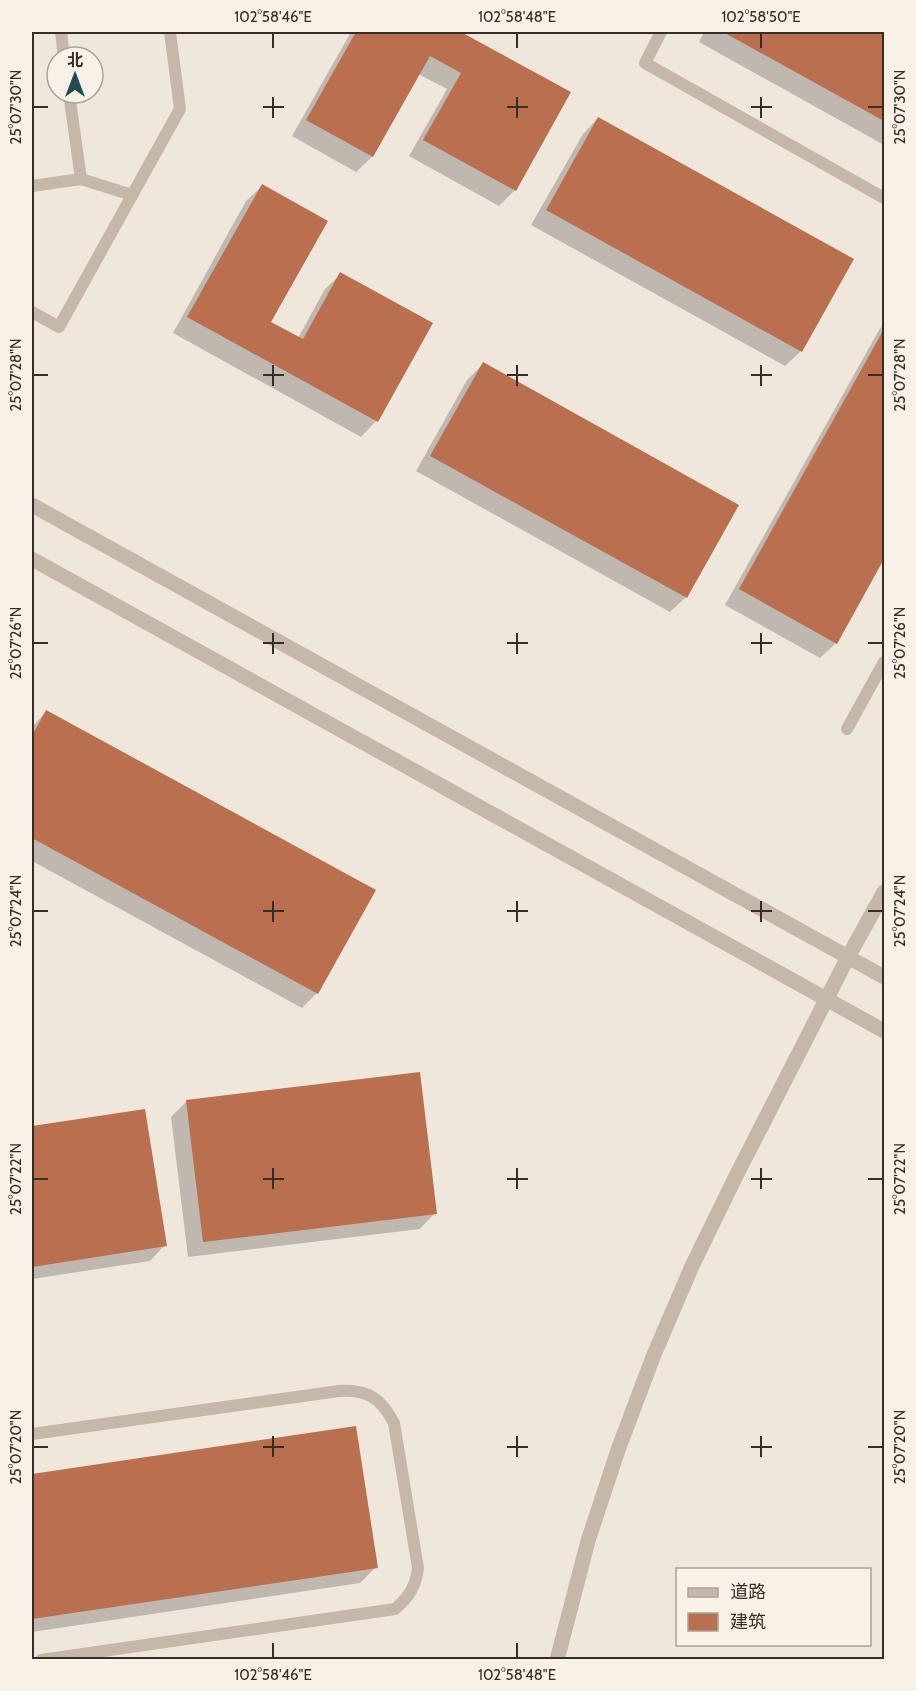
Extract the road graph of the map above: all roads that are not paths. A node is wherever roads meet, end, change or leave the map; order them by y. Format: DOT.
graph roads {
  1 [pos="170,32"];
  2 [pos="661,32"];
  3 [pos="71,105"];
  4 [pos="81,179"];
  5 [pos="32,186"];
  6 [pos="132,195"];
  7 [pos="885,198"];
  8 [pos="32,312"];
  9 [pos="32,505"];
  10 [pos="33,562"];
  11 [pos="885,662"];
  12 [pos="848,729"];
  13 [pos="885,892"];
  14 [pos="848,957"];
  15 [pos="885,977"];
  16 [pos="827,999"];
  17 [pos="885,1031"];
  18 [pos="32,1434"];
  19 [pos="41,1659"];
  20 [pos="557,1659"];
  1 -- 6 [label="lane"];
  2 -- 7 [label="lane"];
  3 -- 4 [label="lane"];
  4 -- 5 [label="lane"];
  4 -- 6 [label="lane"];
  6 -- 8 [label="lane"];
  9 -- 14 [label="street"];
  10 -- 16 [label="street"];
  11 -- 12 [label="lane"];
  13 -- 14 [label="street"];
  14 -- 15 [label="street"];
  14 -- 16 [label="street"];
  16 -- 17 [label="street"];
  16 -- 20 [label="street"];
  18 -- 19 [label="lane"];
}
